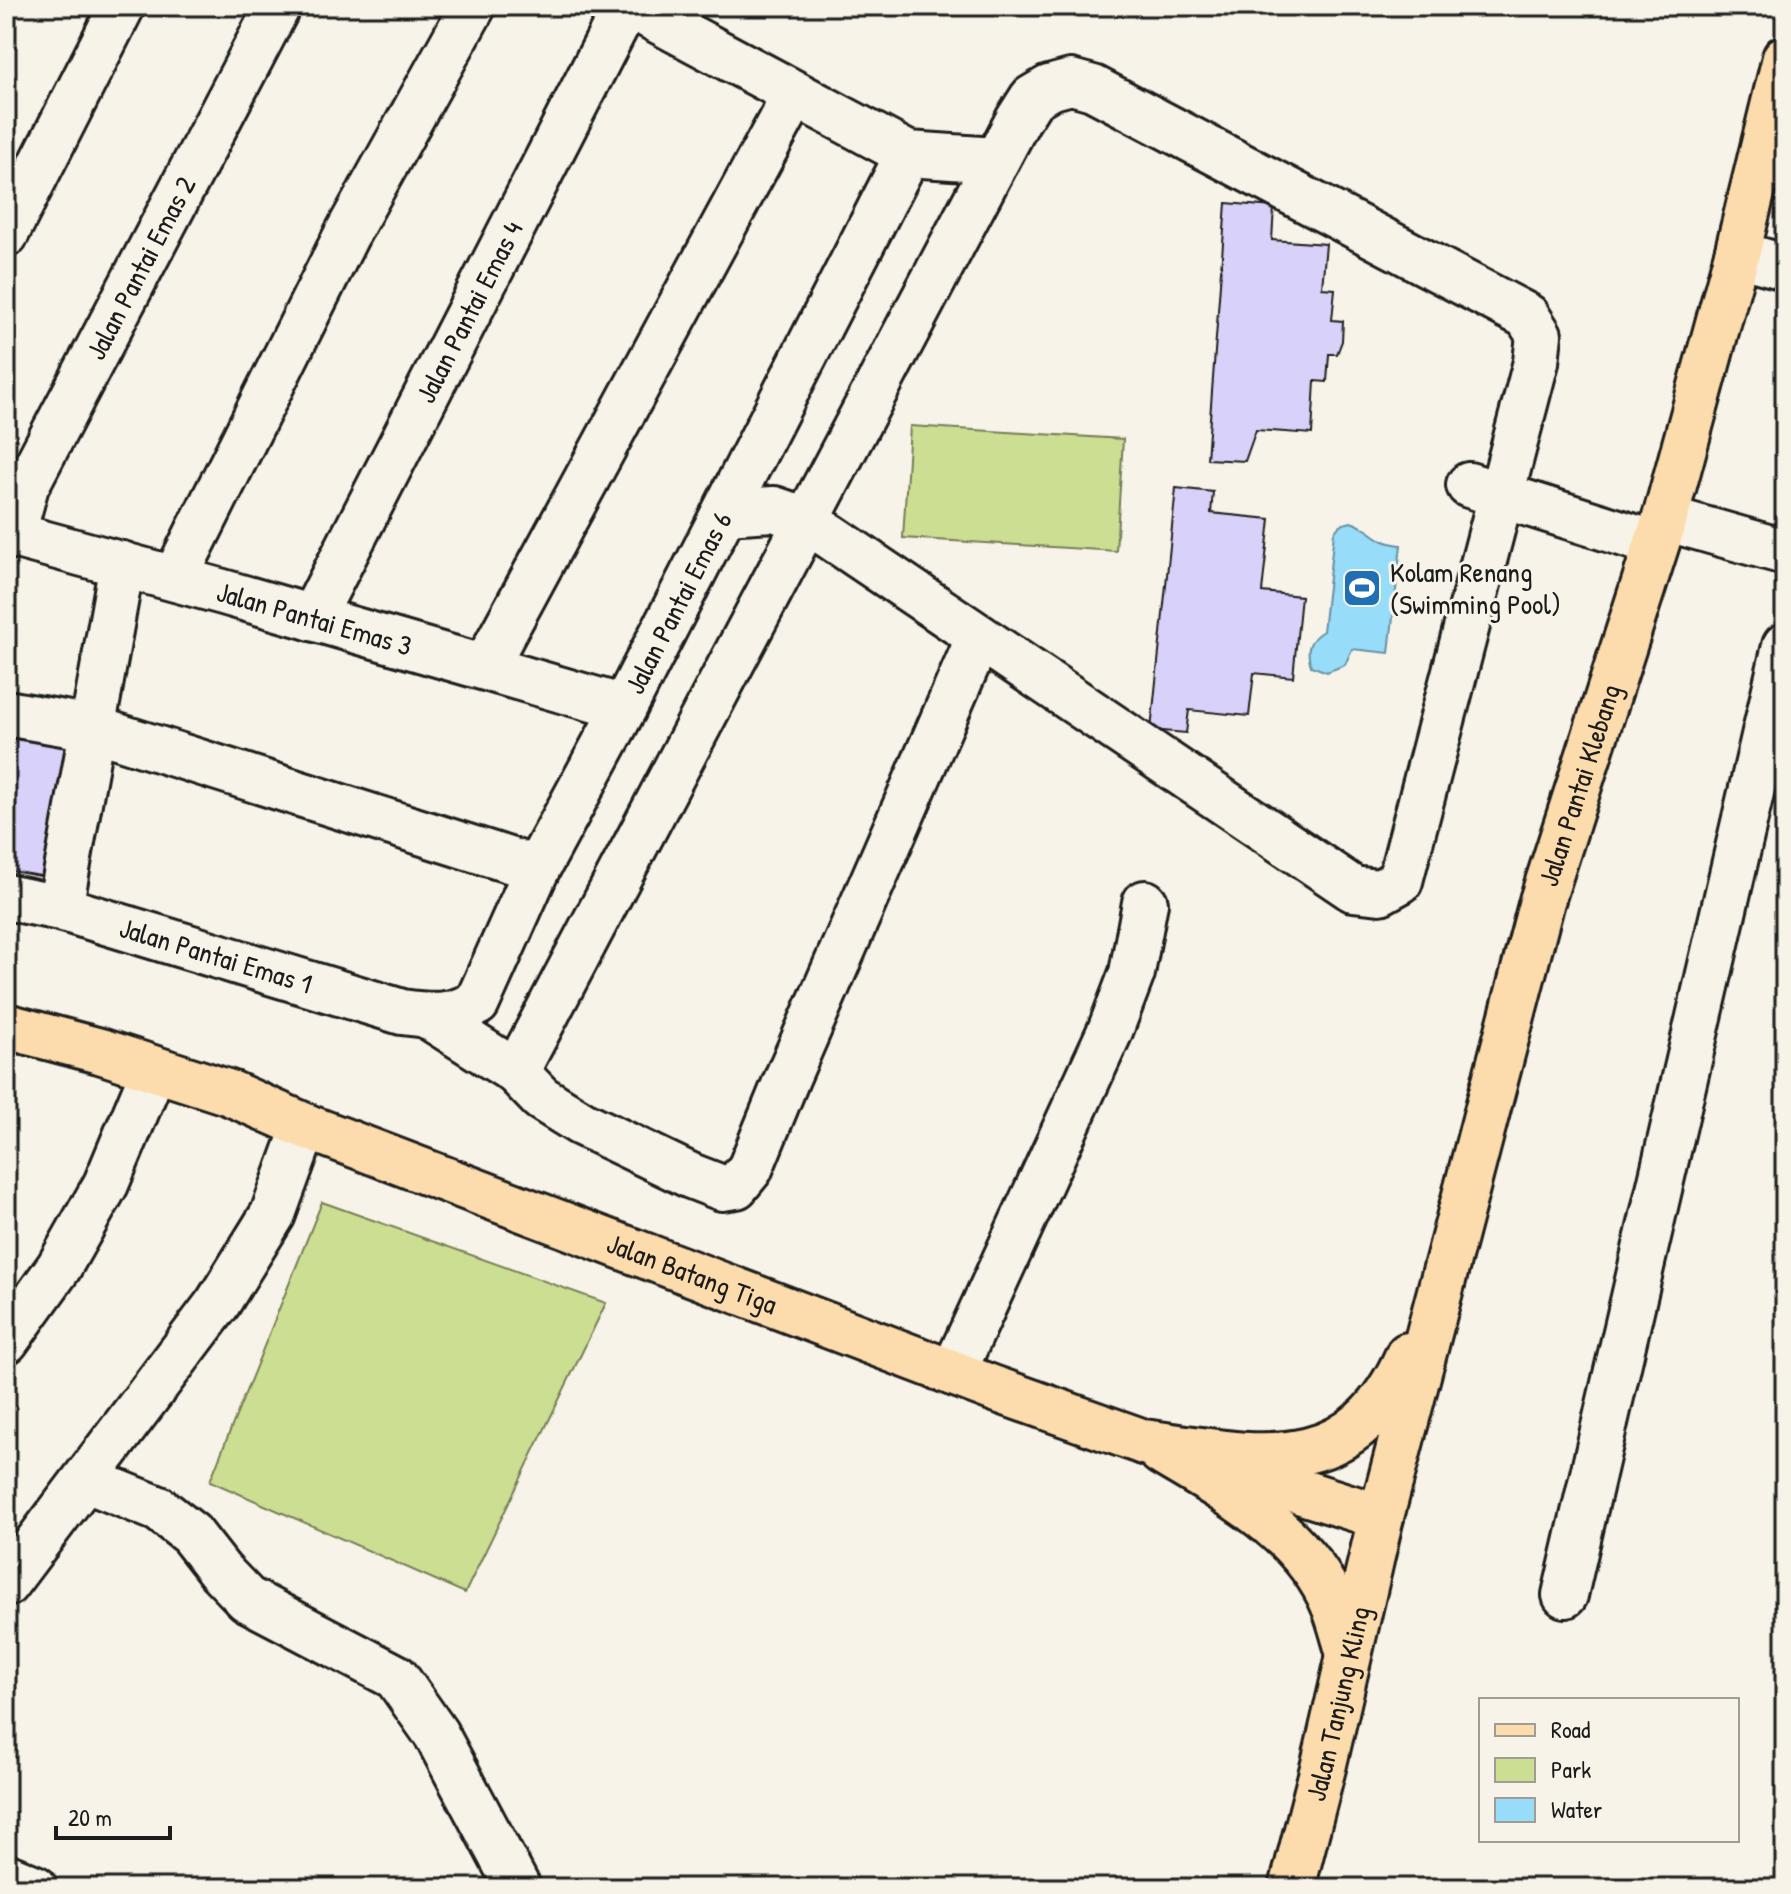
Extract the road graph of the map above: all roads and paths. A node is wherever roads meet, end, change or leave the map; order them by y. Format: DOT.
graph roads {
  1 [pos="122,6"];
  2 [pos="278,6"];
  3 [pos="473,6"];
  4 [pos="629,6"];
  5 [pos="1785,58"];
  6 [pos="795,94"];
  7 [pos="908,154"];
  8 [pos="996,160"];
  9 [pos="6,234"];
  10 [pos="1737,254"];
  11 [pos="1785,267"];
  12 [pos="1485,490"];
  13 [pos="725,512"];
  14 [pos="806,520"];
  15 [pos="1660,531"];
  16 [pos="10,534"];
  17 [pos="1785,552"];
  18 [pos="122,564"];
  19 [pos="175,578"];
  20 [pos="312,618"];
  21 [pos="979,637"];
  22 [pos="1785,646"];
  23 [pos="485,667"];
  24 [pos="624,708"];
  25 [pos="6,713"];
  26 [pos="92,728"];
  27 [pos="537,869"];
  28 [pos="6,897"];
  29 [pos="1145,903"];
  30 [pos="60,908"];
  31 [pos="426,1015"];
  32 [pos="6,1026"];
  33 [pos="154,1069"];
  34 [pos="516,1072"];
  35 [pos="305,1126"];
  36 [pos="1450,1253"];
  37 [pos="6,1341"];
  38 [pos="953,1373"];
  39 [pos="1144,1442"];
  40 [pos="87,1480"];
  41 [pos="1381,1517"];
  42 [pos="6,1584"];
  43 [pos="1565,1595"];
  44 [pos="1347,1660"];
  45 [pos="6,1876"];
  46 [pos="35,1888"];
  47 [pos="518,1888"];
  48 [pos="1292,1888"];
  1 -- 9 [label="street"];
  2 -- 16 [label="street, Jalan Pantai Emas 2"];
  3 -- 19 [label="street"];
  4 -- 6 [label="street"];
  4 -- 20 [label="street, Jalan Pantai Emas 4"];
  5 -- 10 [label="main road, Jalan Pantai Klebang"];
  6 -- 7 [label="street"];
  6 -- 23 [label="street"];
  7 -- 8 [label="street"];
  7 -- 13 [label="street, Jalan Pantai Emas 6"];
  8 -- 12 [label="street"];
  8 -- 14 [label="street"];
  10 -- 11 [label="street"];
  10 -- 15 [label="main road, Jalan Pantai Klebang"];
  12 -- 15 [label="street"];
  12 -- 21 [label="street"];
  13 -- 14 [label="street"];
  13 -- 24 [label="street, Jalan Pantai Emas 6"];
  14 -- 21 [label="street"];
  14 -- 34 [label="street"];
  15 -- 17 [label="street"];
  15 -- 36 [label="main road, Jalan Pantai Klebang"];
  16 -- 18 [label="street, Jalan Pantai Emas 3"];
  18 -- 19 [label="street, Jalan Pantai Emas 3"];
  18 -- 26 [label="street"];
  19 -- 20 [label="street, Jalan Pantai Emas 3"];
  20 -- 23 [label="street, Jalan Pantai Emas 3"];
  21 -- 34 [label="street"];
  22 -- 43 [label="street"];
  23 -- 24 [label="street, Jalan Pantai Emas 3"];
  24 -- 27 [label="street, Jalan Pantai Emas 6"];
  25 -- 26 [label="street"];
  26 -- 27 [label="street"];
  26 -- 30 [label="street"];
  27 -- 31 [label="street, Jalan Pantai Emas 6"];
  28 -- 30 [label="street, Jalan Pantai Emas 1"];
  29 -- 38 [label="street"];
  30 -- 31 [label="street, Jalan Pantai Emas 1"];
  31 -- 34 [label="street"];
  32 -- 33 [label="main road, Jalan Batang Tiga"];
  33 -- 35 [label="main road, Jalan Batang Tiga"];
  33 -- 37 [label="street"];
  35 -- 38 [label="main road, Jalan Batang Tiga"];
  35 -- 40 [label="street"];
  36 -- 39 [label="main road"];
  36 -- 41 [label="main road, Jalan Pantai Klebang"];
  38 -- 39 [label="main road, Jalan Batang Tiga"];
  39 -- 41 [label="main road, Jalan Batang Tiga"];
  39 -- 44 [label="main road"];
  40 -- 42 [label="street"];
  40 -- 47 [label="street"];
  41 -- 44 [label="main road, Jalan Tanjung Kling"];
  44 -- 48 [label="main road, Jalan Tanjung Kling"];
  45 -- 46 [label="street"];
}
